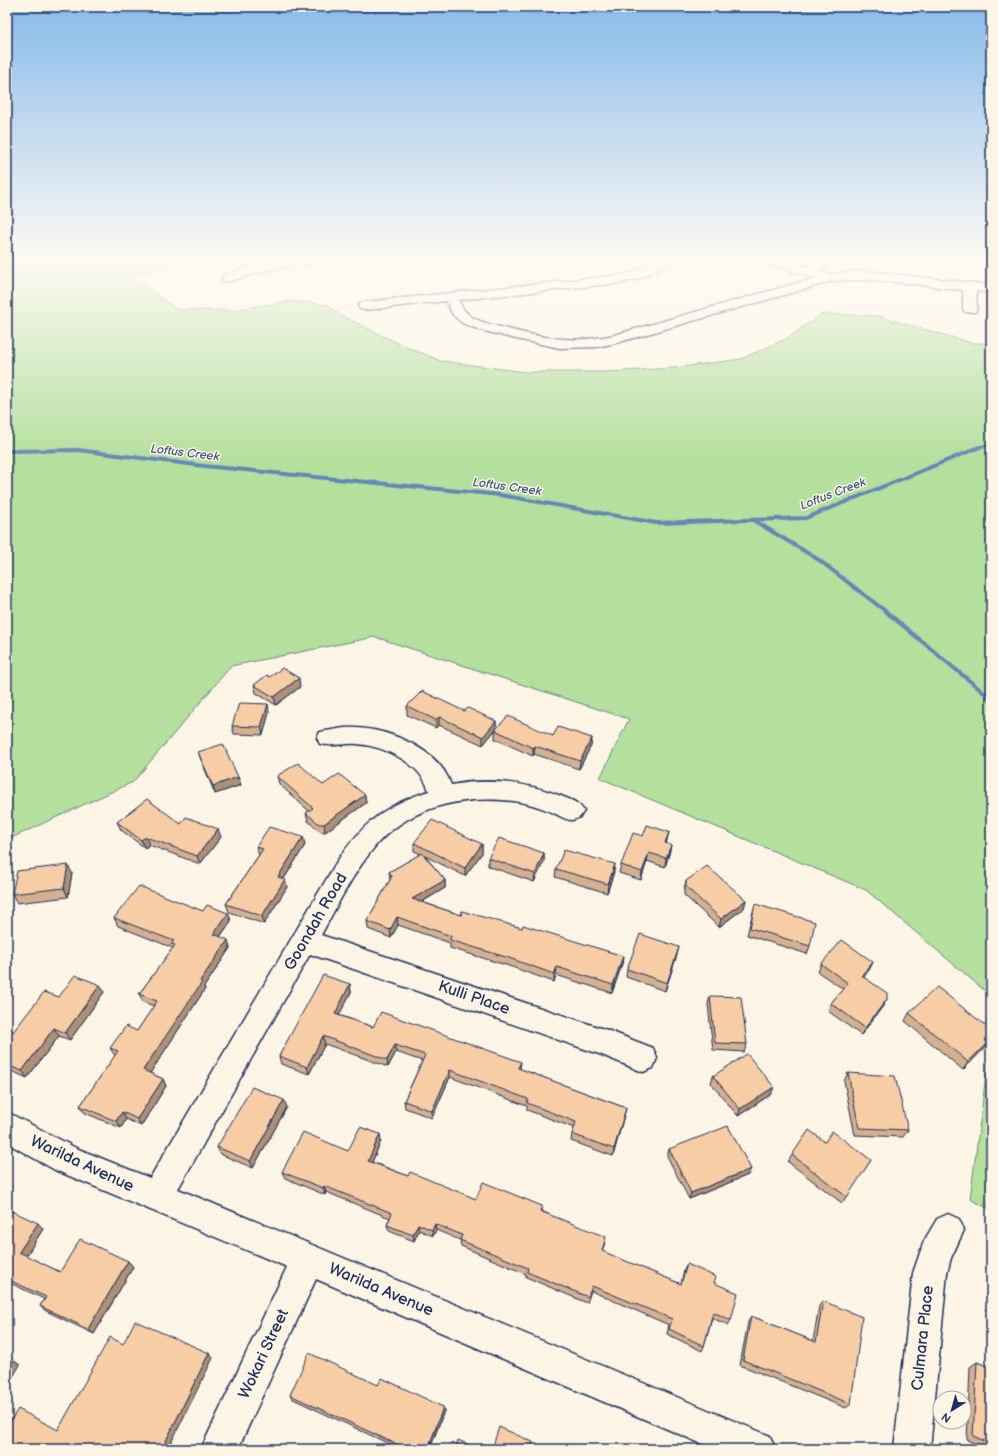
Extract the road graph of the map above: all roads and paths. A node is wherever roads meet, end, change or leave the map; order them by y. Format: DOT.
graph roads {
  1 [pos="482,326"];
  2 [pos="661,326"];
  3 [pos="328,738"];
  4 [pos="442,795"];
  5 [pos="572,811"];
  6 [pos="305,941"];
  7 [pos="643,1058"];
  8 [pos="7,1127"];
  9 [pos="156,1197"];
  10 [pos="948,1230"];
  11 [pos="308,1260"];
  12 [pos="219,1449"];
  13 [pos="757,1449"];
  14 [pos="912,1449"];
  1 -- 2 [label="street"];
  3 -- 4 [label="street"];
  4 -- 5 [label="street, Goondah Road"];
  4 -- 6 [label="street, Goondah Road"];
  6 -- 7 [label="street, Kulli Place"];
  6 -- 9 [label="street, Goondah Road"];
  8 -- 9 [label="street, Warilda Avenue"];
  9 -- 11 [label="street, Warilda Avenue"];
  10 -- 14 [label="street, Culmara Place"];
  11 -- 12 [label="street, Wokari Street"];
  11 -- 13 [label="street, Warilda Avenue"];
}
